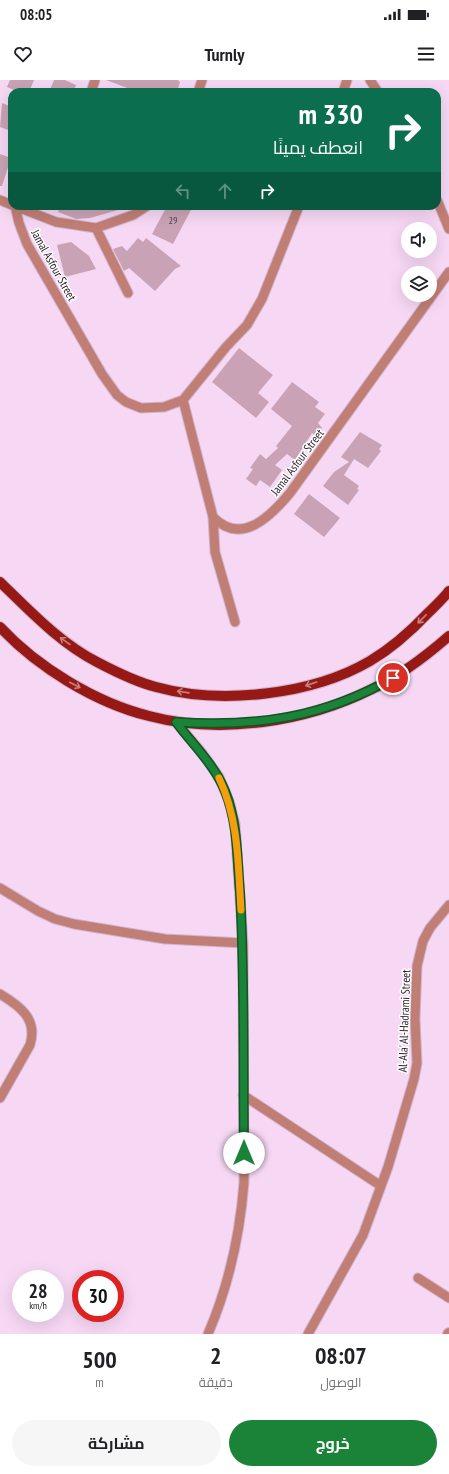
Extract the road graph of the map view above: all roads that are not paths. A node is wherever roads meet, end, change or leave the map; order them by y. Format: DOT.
graph roads {
  1 [pos="15,210"];
  2 [pos="24,210"];
  3 [pos="141,210"];
  4 [pos="297,210"];
  5 [pos="441,210"];
  6 [pos="96,228"];
  7 [pos="449,229"];
  8 [pos="449,272"];
  9 [pos="128,293"];
  10 [pos="183,400"];
  11 [pos="213,517"];
  12 [pos="0,582"];
  13 [pos="449,591"];
  14 [pos="235,622"];
  15 [pos="0,627"];
  16 [pos="449,636"];
  17 [pos="176,722"];
  18 [pos="0,888"];
  19 [pos="449,905"];
  20 [pos="243,943"];
  21 [pos="0,994"];
  22 [pos="243,1095"];
  23 [pos="0,1098"];
  24 [pos="381,1186"];
  25 [pos="418,1278"];
  26 [pos="449,1298"];
  27 [pos="208,1334"];
  28 [pos="308,1334"];
  1 -- 10 [label="street, Jamal Asfour Street"];
  2 -- 6 [label="street"];
  3 -- 6 [label="street"];
  4 -- 10 [label="street"];
  5 -- 7 [label="street"];
  6 -- 9 [label="street"];
  8 -- 11 [label="street, Jamal Asfour Street"];
  10 -- 11 [label="street"];
  11 -- 14 [label="street"];
  13 -- 12 [label="main road, one-way"];
  15 -- 17 [label="main road, one-way"];
  16 -- 17 [label="main road"];
  17 -- 20 [label="street"];
  18 -- 20 [label="street"];
  19 -- 24 [label="street, Al-Ala' Al-Hadrami Street"];
  20 -- 22 [label="street"];
  21 -- 23 [label="street"];
  22 -- 24 [label="street"];
  22 -- 27 [label="street"];
  24 -- 28 [label="street, Al-Ala' Al-Hadrami Street"];
  25 -- 26 [label="street"];
}
